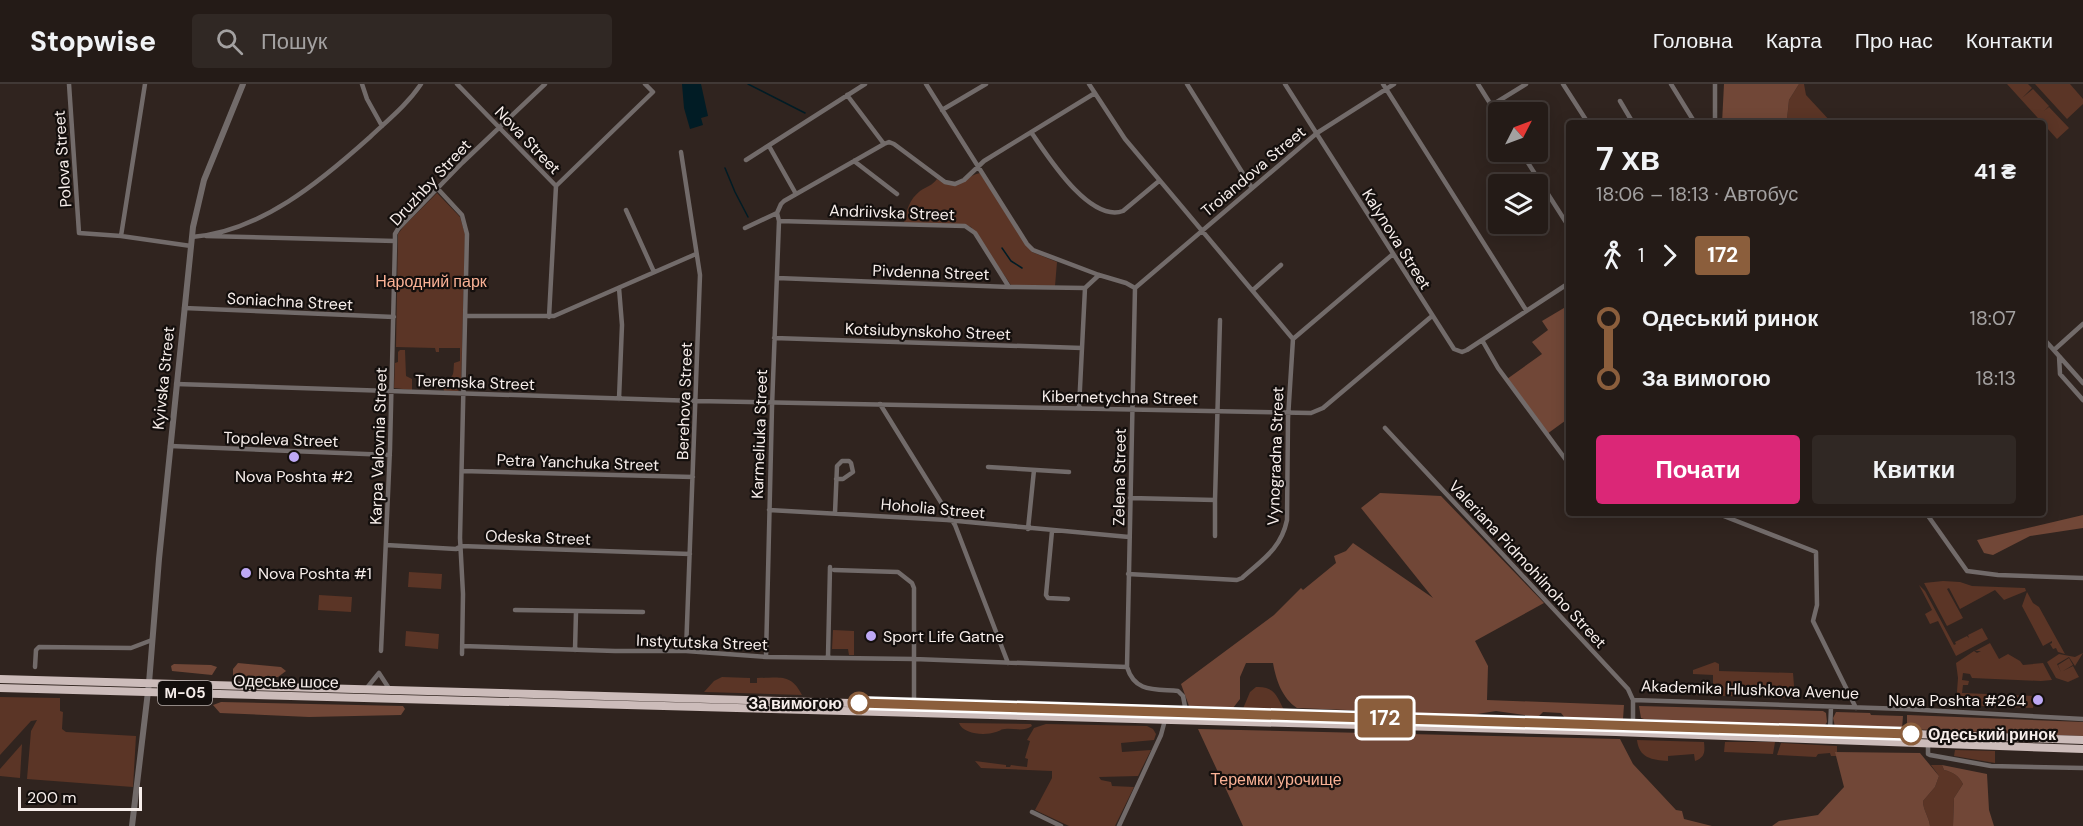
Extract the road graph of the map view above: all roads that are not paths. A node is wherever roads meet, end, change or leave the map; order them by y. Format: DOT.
graph roads {
  1 [pos="69,84"];
  2 [pos="146,84"];
  3 [pos="243,84"];
  4 [pos="362,84"];
  5 [pos="421,84"];
  6 [pos="457,84"];
  7 [pos="544,84"];
  8 [pos="645,84"];
  9 [pos="866,84"];
  10 [pos="926,84"];
  11 [pos="986,84"];
  12 [pos="1089,84"];
  13 [pos="1186,84"];
  14 [pos="1285,84"];
  15 [pos="1394,84"];
  16 [pos="1478,84"];
  17 [pos="1526,84"];
  18 [pos="1563,84"];
  19 [pos="1671,84"];
  20 [pos="1715,84"];
  21 [pos="1384,87"];
  22 [pos="1095,93"];
  23 [pos="847,95"];
  24 [pos="1620,101"];
  25 [pos="1490,102"];
  26 [pos="1497,102"];
  27 [pos="942,110"];
  28 [pos="1586,120"];
  29 [pos="1631,120"];
  30 [pos="1693,120"];
  31 [pos="1715,120"];
  32 [pos="382,126"];
  33 [pos="499,128"];
  34 [pos="1031,132"];
  35 [pos="1317,133"];
  36 [pos="884,144"];
  37 [pos="769,146"];
  38 [pos="681,152"];
  39 [pos="746,160"];
  40 [pos="854,161"];
  41 [pos="1527,162"];
  42 [pos="978,167"];
  43 [pos="1160,181"];
  44 [pos="556,186"];
  45 [pos="1252,188"];
  46 [pos="438,189"];
  47 [pos="796,194"];
  48 [pos="897,194"];
  49 [pos="626,210"];
  50 [pos="777,213"];
  51 [pos="778,221"];
  52 [pos="1566,222"];
  53 [pos="746,228"];
  54 [pos="1200,230"];
  55 [pos="121,236"];
  56 [pos="206,236"];
  57 [pos="192,237"];
  58 [pos="395,242"];
  59 [pos="191,246"];
  60 [pos="696,254"];
  61 [pos="1393,254"];
  62 [pos="1281,265"];
  63 [pos="654,272"];
  64 [pos="1099,275"];
  65 [pos="777,278"];
  66 [pos="1566,285"];
  67 [pos="1009,287"];
  68 [pos="619,288"];
  69 [pos="1085,288"];
  70 [pos="1135,288"];
  71 [pos="1253,290"];
  72 [pos="184,308"];
  73 [pos="1526,310"];
  74 [pos="465,316"];
  75 [pos="1432,316"];
  76 [pos="394,317"];
  77 [pos="549,317"];
  78 [pos="1220,320"];
  79 [pos="2083,324"];
  80 [pos="774,338"];
  81 [pos="1293,339"];
  82 [pos="1482,340"];
  83 [pos="2046,341"];
  84 [pos="1082,348"];
  85 [pos="2054,350"];
  86 [pos="2059,356"];
  87 [pos="2067,366"];
  88 [pos="2060,371"];
  89 [pos="2083,383"];
  90 [pos="176,384"];
  91 [pos="2074,390"];
  92 [pos="392,391"];
  93 [pos="463,393"];
  94 [pos="619,399"];
  95 [pos="2083,400"];
  96 [pos="696,401"];
  97 [pos="773,402"];
  98 [pos="880,404"];
  99 [pos="1079,408"];
  100 [pos="1132,410"];
  101 [pos="1219,411"];
  102 [pos="1288,412"];
  103 [pos="1385,428"];
  104 [pos="170,446"];
  105 [pos="390,455"];
  106 [pos="1566,460"];
  107 [pos="988,467"];
  108 [pos="1034,470"];
  109 [pos="462,471"];
  110 [pos="1069,472"];
  111 [pos="693,477"];
  112 [pos="836,479"];
  113 [pos="1130,498"];
  114 [pos="1215,500"];
  115 [pos="769,510"];
  116 [pos="835,513"];
  117 [pos="1724,516"];
  118 [pos="1928,516"];
  119 [pos="953,522"];
  120 [pos="1028,529"];
  121 [pos="1052,531"];
  122 [pos="1215,536"];
  123 [pos="1129,537"];
  124 [pos="386,545"];
  125 [pos="462,546"];
  126 [pos="690,554"];
  127 [pos="1128,574"];
  128 [pos="2083,578"];
  129 [pos="1068,599"];
  130 [pos="515,610"];
  131 [pos="576,612"];
  132 [pos="643,612"];
  133 [pos="152,640"];
  134 [pos="462,646"];
  135 [pos="575,650"];
  136 [pos="381,651"];
  137 [pos="686,651"];
  138 [pos="462,654"];
  139 [pos="766,657"];
  140 [pos="828,657"];
  141 [pos="914,659"];
  142 [pos="1008,663"];
  143 [pos="35,667"];
  144 [pos="1127,667"];
  145 [pos="0,679"];
  146 [pos="0,688"];
  147 [pos="148,688"];
  148 [pos="366,689"];
  149 [pos="390,690"];
  150 [pos="427,695"];
  151 [pos="1633,700"];
  152 [pos="914,705"];
  153 [pos="1831,707"];
  154 [pos="1856,708"];
  155 [pos="1186,712"];
  156 [pos="1198,717"];
  157 [pos="2083,718"];
  158 [pos="1165,720"];
  159 [pos="1633,725"];
  160 [pos="1830,731"];
  161 [pos="2083,740"];
  162 [pos="1928,742"];
  163 [pos="2083,748"];
  164 [pos="2083,768"];
  165 [pos="1032,812"];
  166 [pos="132,826"];
  167 [pos="1061,826"];
  168 [pos="1119,826"];
  1 -- 55 [label="street, Polova Street"];
  2 -- 55 [label="street"];
  3 -- 57 [label="street, Kyivska Street"];
  4 -- 32 [label="street"];
  5 -- 32 [label="street"];
  6 -- 33 [label="street, Nova Street"];
  7 -- 33 [label="street, Druzhby Street"];
  8 -- 44 [label="street"];
  9 -- 23 [label="street"];
  10 -- 27 [label="street"];
  11 -- 27 [label="street"];
  12 -- 22 [label="street"];
  13 -- 45 [label="street"];
  14 -- 35 [label="street, Kalynova Street"];
  15 -- 21 [label="street, Troiandova Street"];
  16 -- 25 [label="street"];
  17 -- 26 [label="street"];
  18 -- 28 [label="street"];
  19 -- 30 [label="street"];
  20 -- 31 [label="street"];
  21 -- 35 [label="street, Troiandova Street"];
  21 -- 73 [label="street"];
  22 -- 34 [label="street"];
  22 -- 43 [label="street"];
  23 -- 36 [label="street"];
  23 -- 37 [label="street"];
  24 -- 29 [label="street"];
  27 -- 42 [label="street"];
  32 -- 56 [label="street"];
  33 -- 44 [label="street, Nova Street"];
  33 -- 46 [label="street, Druzhby Street"];
  34 -- 42 [label="street"];
  34 -- 43 [label="street"];
  35 -- 45 [label="street, Troiandova Street"];
  35 -- 61 [label="street, Kalynova Street"];
  36 -- 40 [label="street"];
  36 -- 42 [label="street"];
  37 -- 39 [label="street"];
  37 -- 47 [label="street"];
  38 -- 60 [label="street, Berehova Street"];
  40 -- 47 [label="street"];
  40 -- 48 [label="street"];
  41 -- 52 [label="street"];
  42 -- 64 [label="street"];
  43 -- 54 [label="street"];
  44 -- 77 [label="street"];
  45 -- 54 [label="street, Troiandova Street"];
  46 -- 58 [label="street, Druzhby Street"];
  46 -- 74 [label="street"];
  47 -- 50 [label="street"];
  49 -- 63 [label="street"];
  50 -- 51 [label="street, Karmeliuka Street"];
  50 -- 53 [label="street"];
  51 -- 65 [label="street, Karmeliuka Street"];
  51 -- 67 [label="street, Andriivska Street"];
  54 -- 70 [label="street, Troiandova Street"];
  54 -- 71 [label="street"];
  55 -- 59 [label="street"];
  56 -- 57 [label="street"];
  56 -- 58 [label="street, Druzhby Street"];
  57 -- 59 [label="street, Kyivska Street"];
  58 -- 76 [label="street, Karpa Valovnia Street"];
  59 -- 72 [label="street, Kyivska Street"];
  60 -- 63 [label="street"];
  60 -- 96 [label="street, Berehova Street"];
  61 -- 75 [label="street, Kalynova Street"];
  61 -- 81 [label="street"];
  62 -- 71 [label="street"];
  63 -- 68 [label="street"];
  64 -- 69 [label="street"];
  64 -- 70 [label="street"];
  65 -- 67 [label="street, Pivdenna Street"];
  65 -- 80 [label="street, Karmeliuka Street"];
  66 -- 73 [label="street"];
  67 -- 69 [label="street, Pivdenna Street"];
  68 -- 77 [label="street"];
  68 -- 94 [label="street"];
  69 -- 84 [label="street"];
  70 -- 100 [label="street, Zelena Street"];
  71 -- 81 [label="street"];
  72 -- 76 [label="street, Soniachna Street"];
  72 -- 90 [label="street, Kyivska Street"];
  73 -- 82 [label="street"];
  74 -- 77 [label="street"];
  74 -- 93 [label="street"];
  75 -- 82 [label="street, Kalynova Street"];
  75 -- 102 [label="street, Kibernetychna Street"];
  76 -- 92 [label="street, Karpa Valovnia Street"];
  78 -- 101 [label="street"];
  79 -- 85 [label="street"];
  80 -- 84 [label="street, Kotsiubynskoho Street"];
  80 -- 97 [label="street, Karmeliuka Street"];
  81 -- 102 [label="street, Vynogradna Street"];
  82 -- 106 [label="street"];
  83 -- 85 [label="street"];
  84 -- 99 [label="street"];
  85 -- 86 [label="street"];
  86 -- 87 [label="street"];
  86 -- 88 [label="street"];
  87 -- 88 [label="street"];
  87 -- 89 [label="street"];
  88 -- 91 [label="street"];
  89 -- 91 [label="street"];
  90 -- 92 [label="street, Teremska Street"];
  90 -- 104 [label="street, Kyivska Street"];
  91 -- 95 [label="street"];
  92 -- 93 [label="street, Teremska Street"];
  92 -- 105 [label="street, Karpa Valovnia Street"];
  93 -- 94 [label="street, Teremska Street"];
  93 -- 109 [label="street"];
  94 -- 96 [label="street, Teremska Street"];
  96 -- 97 [label="street, Teremska Street"];
  96 -- 111 [label="street, Berehova Street"];
  97 -- 98 [label="street, Kibernetychna Street"];
  97 -- 115 [label="street, Karmeliuka Street"];
  98 -- 99 [label="street, Kibernetychna Street"];
  98 -- 119 [label="street"];
  99 -- 100 [label="street, Kibernetychna Street"];
  100 -- 101 [label="street, Kibernetychna Street"];
  100 -- 113 [label="street, Zelena Street"];
  101 -- 102 [label="street, Kibernetychna Street"];
  101 -- 114 [label="street"];
  102 -- 127 [label="street, Vynogradna Street"];
  103 -- 151 [label="street, Valeriana Pidmohilnoho Street"];
  104 -- 105 [label="street, Topoleva Street"];
  104 -- 133 [label="street, Kyivska Street"];
  105 -- 124 [label="street, Karpa Valovnia Street"];
  107 -- 108 [label="street"];
  108 -- 110 [label="street"];
  108 -- 120 [label="street"];
  109 -- 111 [label="street, Petra Yanchuka Street"];
  109 -- 125 [label="street"];
  111 -- 126 [label="street, Berehova Street"];
  112 -- 112 [label="street"];
  112 -- 116 [label="street"];
  113 -- 114 [label="street"];
  113 -- 123 [label="street, Zelena Street"];
  114 -- 122 [label="street"];
  115 -- 116 [label="street, Hoholia Street"];
  115 -- 139 [label="street, Karmeliuka Street"];
  116 -- 119 [label="street, Hoholia Street"];
  117 -- 154 [label="street"];
  118 -- 128 [label="street"];
  119 -- 120 [label="street, Hoholia Street"];
  119 -- 142 [label="street"];
  120 -- 121 [label="street, Hoholia Street"];
  121 -- 123 [label="street, Hoholia Street"];
  121 -- 129 [label="street"];
  123 -- 127 [label="street, Zelena Street"];
  124 -- 125 [label="street, Odeska Street"];
  124 -- 136 [label="street, Karpa Valovnia Street"];
  125 -- 126 [label="street, Odeska Street"];
  125 -- 134 [label="street"];
  126 -- 137 [label="street, Berehova Street"];
  127 -- 144 [label="street, Zelena Street"];
  130 -- 131 [label="street, Instytutska Street"];
  131 -- 132 [label="street, Instytutska Street"];
  131 -- 135 [label="street"];
  133 -- 143 [label="street"];
  133 -- 147 [label="street, Kyivska Street"];
  134 -- 135 [label="street, Instytutska Street"];
  134 -- 138 [label="street"];
  135 -- 137 [label="street, Instytutska Street"];
  137 -- 139 [label="street, Instytutska Street"];
  139 -- 140 [label="street, Instytutska Street"];
  140 -- 141 [label="street, Instytutska Street"];
  140 -- 141 [label="street"];
  141 -- 142 [label="street, Instytutska Street"];
  141 -- 152 [label="street"];
  142 -- 144 [label="street, Instytutska Street"];
  144 -- 155 [label="street"];
  145 -- 147 [label="highway, Одеське шосе / М-05"];
  146 -- 147 [label="highway, Одеське шосе / М-05"];
  147 -- 148 [label="highway, Одеське шосе / М-05"];
  147 -- 150 [label="highway, Одеське шосе / М-05"];
  147 -- 166 [label="street, Kyivska Street"];
  148 -- 149 [label="highway, Одеське шосе / М-05"];
  148 -- 149 [label="street"];
  149 -- 150 [label="highway, Одеське шосе / М-05"];
  150 -- 152 [label="highway, М-05"];
  150 -- 158 [label="highway, М-05"];
  151 -- 153 [label="street, Akademika Hlushkova Avenue"];
  151 -- 159 [label="street"];
  152 -- 155 [label="highway, М-05"];
  153 -- 154 [label="street, Akademika Hlushkova Avenue"];
  153 -- 160 [label="street"];
  154 -- 157 [label="street, Akademika Hlushkova Avenue"];
  155 -- 156 [label="highway, М-05"];
  156 -- 158 [label="highway, М-05"];
  156 -- 159 [label="highway, М-05"];
  156 -- 162 [label="highway, М-05"];
  158 -- 168 [label="street"];
  159 -- 160 [label="highway, М-05"];
  160 -- 161 [label="highway, М-05"];
  162 -- 163 [label="highway, М-05"];
  162 -- 164 [label="street"];
  165 -- 167 [label="street"];
}
